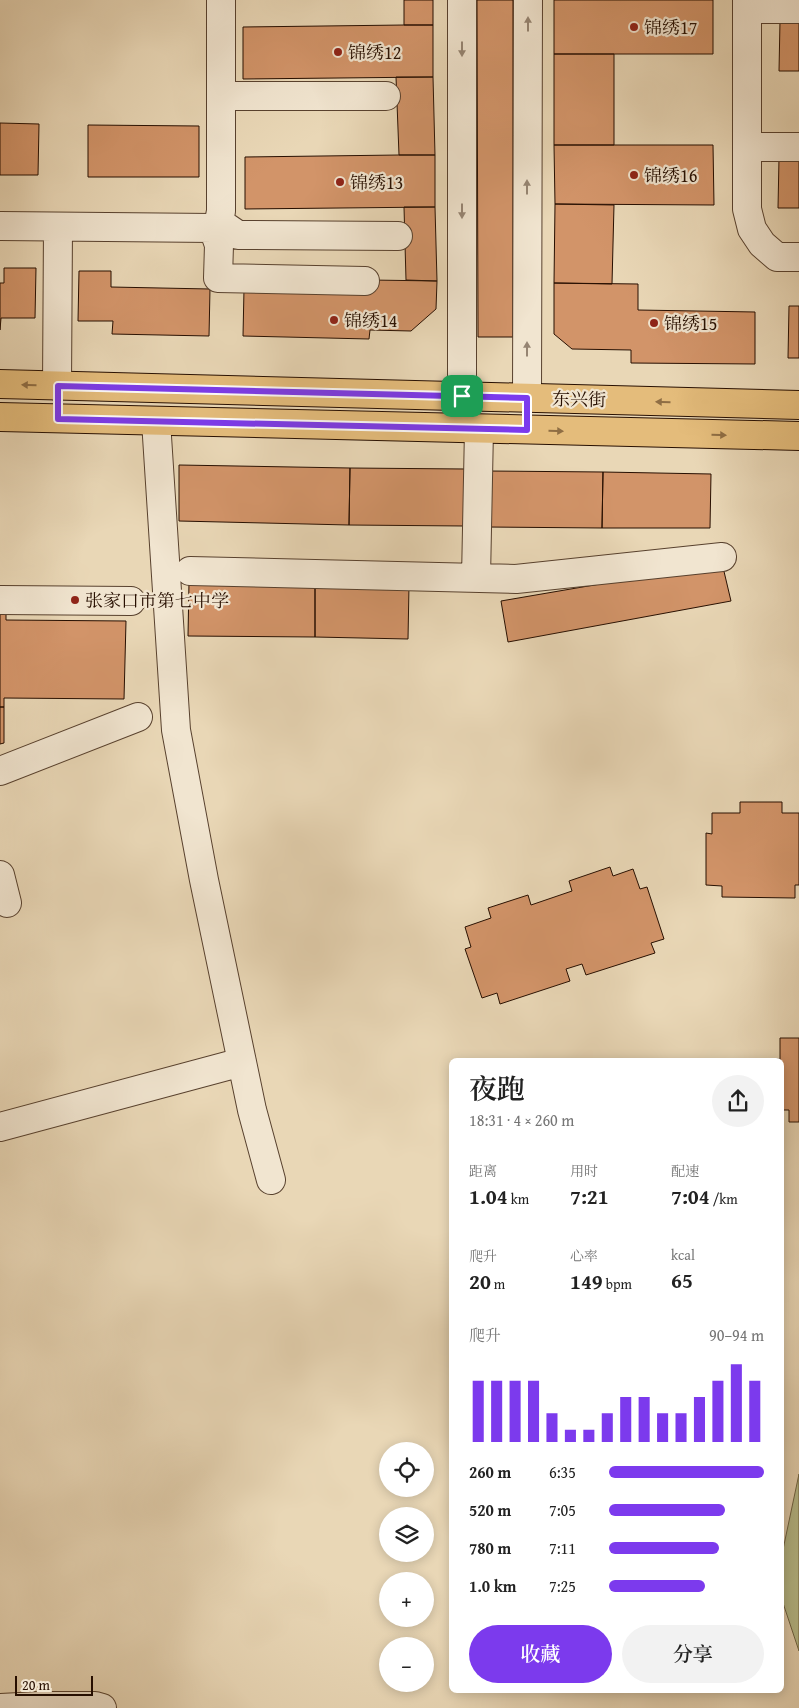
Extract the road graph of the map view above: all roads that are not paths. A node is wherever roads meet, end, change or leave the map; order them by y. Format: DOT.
graph roads {
  1 [pos="221,0"];
  2 [pos="462,0"];
  3 [pos="528,0"];
  4 [pos="748,5"];
  5 [pos="799,9"];
  6 [pos="221,96"];
  7 [pos="386,96"];
  8 [pos="747,147"];
  9 [pos="799,147"];
  10 [pos="216,225"];
  11 [pos="0,226"];
  12 [pos="58,227"];
  13 [pos="398,236"];
  14 [pos="799,257"];
  15 [pos="365,281"];
  16 [pos="0,384"];
  17 [pos="58,386"];
  18 [pos="462,396"];
  19 [pos="527,398"];
  20 [pos="799,405"];
  21 [pos="0,417"];
  22 [pos="58,419"];
  23 [pos="156,421"];
  24 [pos="471,429"];
  25 [pos="527,430"];
  26 [pos="799,436"];
  27 [pos="722,557"];
  28 [pos="190,571"];
  29 [pos="476,578"];
  30 [pos="0,600"];
  31 [pos="131,601"];
  32 [pos="138,717"];
  33 [pos="0,771"];
  34 [pos="0,875"];
  35 [pos="8,903"];
  36 [pos="242,1062"];
  37 [pos="0,1127"];
  38 [pos="271,1180"];
  39 [pos="0,1708"];
  40 [pos="102,1708"];
  1 -- 6 [label="street"];
  2 -- 18 [label="street, one-way"];
  19 -- 3 [label="street, one-way"];
  4 -- 5 [label="street"];
  4 -- 8 [label="street"];
  6 -- 7 [label="street"];
  6 -- 10 [label="street"];
  8 -- 9 [label="street"];
  8 -- 14 [label="street"];
  10 -- 12 [label="street"];
  10 -- 13 [label="street"];
  10 -- 15 [label="street"];
  11 -- 12 [label="street"];
  12 -- 17 [label="street"];
  17 -- 16 [label="main road, 东兴街, one-way"];
  17 -- 18 [label="main road, 东兴街"];
  17 -- 22 [label="main road"];
  18 -- 19 [label="main road, 东兴街"];
  18 -- 24 [label="main road"];
  20 -- 19 [label="main road, 东兴街, one-way"];
  19 -- 25 [label="main road"];
  21 -- 22 [label="main road, 东兴街"];
  22 -- 23 [label="main road, 东兴街"];
  23 -- 24 [label="main road, 东兴街"];
  23 -- 36 [label="street"];
  24 -- 25 [label="main road, 东兴街"];
  24 -- 29 [label="street"];
  25 -- 26 [label="main road, 东兴街, one-way"];
  27 -- 29 [label="street"];
  28 -- 29 [label="street"];
  30 -- 31 [label="street"];
  32 -- 33 [label="street"];
  34 -- 35 [label="street"];
  36 -- 37 [label="street"];
  36 -- 38 [label="street"];
  39 -- 40 [label="street"];
}
